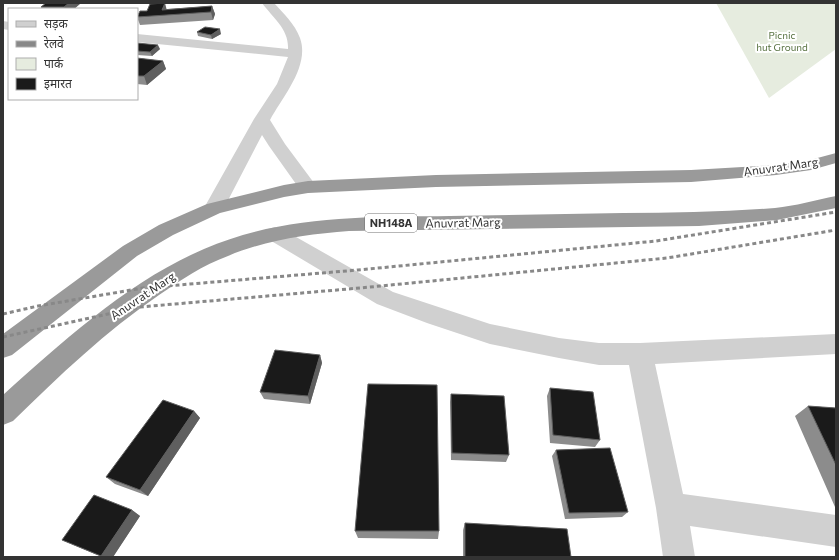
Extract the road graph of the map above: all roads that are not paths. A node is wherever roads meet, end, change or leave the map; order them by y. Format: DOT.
graph roads {
  1 [pos="268,3"];
  2 [pos="138,38"];
  3 [pos="294,54"];
  4 [pos="262,119"];
  5 [pos="836,158"];
  6 [pos="308,187"];
  7 [pos="836,202"];
  8 [pos="214,208"];
  9 [pos="275,234"];
  10 [pos="836,344"];
  11 [pos="3,348"];
  12 [pos="640,354"];
  13 [pos="3,412"];
  14 [pos="671,508"];
  15 [pos="836,530"];
  16 [pos="679,557"];
  1 -- 3 [label="street"];
  2 -- 3 [label="street"];
  3 -- 4 [label="street"];
  4 -- 6 [label="street"];
  4 -- 8 [label="street"];
  5 -- 6 [label="highway, Anuvrat Marg"];
  6 -- 8 [label="highway, Anuvrat Marg"];
  7 -- 9 [label="highway, Anuvrat Marg / NH148A"];
  8 -- 11 [label="highway, Anuvrat Marg"];
  9 -- 12 [label="street"];
  9 -- 13 [label="highway, Anuvrat Marg / NH148A"];
  10 -- 12 [label="street"];
  12 -- 14 [label="street"];
  14 -- 15 [label="street"];
  14 -- 16 [label="street"];
}
